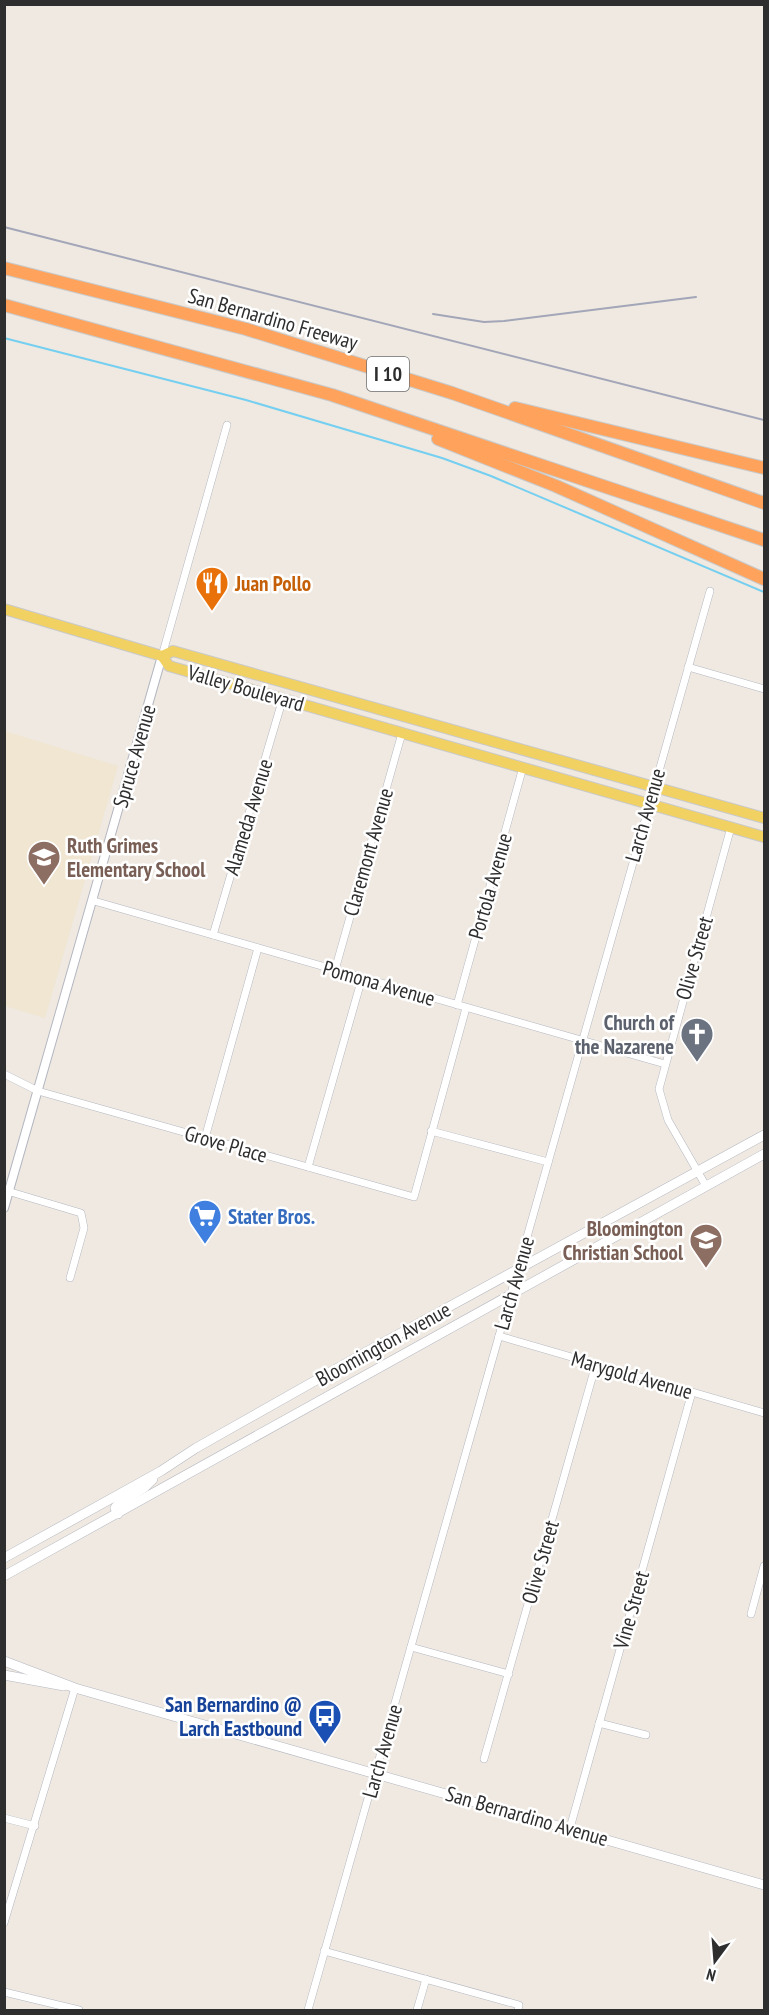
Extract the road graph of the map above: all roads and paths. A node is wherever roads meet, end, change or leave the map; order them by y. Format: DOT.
graph roads {
  1 [pos="4,268"];
  2 [pos="4,305"];
  3 [pos="452,393"];
  4 [pos="342,398"];
  5 [pos="227,425"];
  6 [pos="765,468"];
  7 [pos="765,503"];
  8 [pos="765,540"];
  9 [pos="765,579"];
  10 [pos="710,591"];
  11 [pos="4,609"];
  12 [pos="162,656"];
  13 [pos="688,667"];
  14 [pos="765,689"];
  15 [pos="283,698"];
  16 [pos="402,733"];
  17 [pos="523,767"];
  18 [pos="653,788"];
  19 [pos="648,803"];
  20 [pos="765,818"];
  21 [pos="732,827"];
  22 [pos="765,837"];
  23 [pos="94,901"];
  24 [pos="213,935"];
  25 [pos="258,948"];
  26 [pos="335,970"];
  27 [pos="362,978"];
  28 [pos="457,1005"];
  29 [pos="466,1008"];
  30 [pos="581,1041"];
  31 [pos="664,1064"];
  32 [pos="4,1074"];
  33 [pos="38,1091"];
  34 [pos="431,1131"];
  35 [pos="765,1135"];
  36 [pos="205,1138"];
  37 [pos="765,1154"];
  38 [pos="548,1162"];
  39 [pos="308,1167"];
  40 [pos="698,1171"];
  41 [pos="706,1186"];
  42 [pos="7,1191"];
  43 [pos="4,1208"];
  44 [pos="518,1271"];
  45 [pos="70,1278"];
  46 [pos="511,1296"];
  47 [pos="499,1336"];
  48 [pos="596,1364"];
  49 [pos="692,1392"];
  50 [pos="287,1398"];
  51 [pos="765,1413"];
  52 [pos="296,1415"];
  53 [pos="161,1471"];
  54 [pos="118,1514"];
  55 [pos="4,1558"];
  56 [pos="765,1566"];
  57 [pos="4,1576"];
  58 [pos="751,1614"];
  59 [pos="411,1647"];
  60 [pos="4,1661"];
  61 [pos="509,1674"];
  62 [pos="4,1675"];
  63 [pos="75,1688"];
  64 [pos="599,1723"];
  65 [pos="646,1736"];
  66 [pos="484,1759"];
  67 [pos="376,1773"];
  68 [pos="4,1818"];
  69 [pos="35,1826"];
  70 [pos="570,1828"];
  71 [pos="765,1885"];
  72 [pos="4,1923"];
  73 [pos="324,1951"];
  74 [pos="426,1979"];
  75 [pos="4,1992"];
  76 [pos="519,2008"];
  77 [pos="79,2010"];
  78 [pos="308,2010"];
  79 [pos="417,2010"];
  1 -- 3 [label="highway, San Bernardino Freeway / I 10"];
  2 -- 4 [label="highway, I 10"];
  3 -- 6 [label="highway"];
  3 -- 7 [label="highway, San Bernardino Freeway / I 10"];
  4 -- 8 [label="highway, I 10"];
  4 -- 9 [label="highway"];
  5 -- 12 [label="street, Spruce Avenue"];
  10 -- 13 [label="street, Larch Avenue"];
  11 -- 12 [label="main road"];
  12 -- 15 [label="main road, Valley Boulevard"];
  12 -- 18 [label="main road, Valley Boulevard"];
  12 -- 23 [label="street, Spruce Avenue"];
  13 -- 14 [label="street"];
  13 -- 18 [label="street, Larch Avenue"];
  15 -- 16 [label="main road, Valley Boulevard"];
  15 -- 24 [label="street, Alameda Avenue"];
  16 -- 17 [label="main road, Valley Boulevard"];
  16 -- 26 [label="street, Claremont Avenue"];
  17 -- 19 [label="main road, Valley Boulevard"];
  17 -- 28 [label="street, Portola Avenue"];
  18 -- 19 [label="street, Larch Avenue"];
  18 -- 20 [label="main road, Valley Boulevard"];
  19 -- 21 [label="main road, Valley Boulevard"];
  19 -- 30 [label="street, Larch Avenue"];
  21 -- 22 [label="main road, Valley Boulevard"];
  21 -- 31 [label="street, Olive Street"];
  23 -- 24 [label="street, Pomona Avenue"];
  23 -- 33 [label="street, Spruce Avenue"];
  24 -- 25 [label="street, Pomona Avenue"];
  25 -- 26 [label="street, Pomona Avenue"];
  25 -- 36 [label="street"];
  26 -- 27 [label="street, Pomona Avenue"];
  27 -- 28 [label="street, Pomona Avenue"];
  27 -- 39 [label="street"];
  28 -- 29 [label="street, Pomona Avenue"];
  29 -- 30 [label="street, Pomona Avenue"];
  29 -- 34 [label="street"];
  30 -- 31 [label="street, Pomona Avenue"];
  30 -- 38 [label="street, Larch Avenue"];
  31 -- 40 [label="street, Olive Street"];
  32 -- 33 [label="street, Grove Place"];
  33 -- 36 [label="street, Grove Place"];
  33 -- 42 [label="street, Spruce Avenue"];
  34 -- 38 [label="street"];
  34 -- 39 [label="street, Grove Place"];
  35 -- 40 [label="main road, Bloomington Avenue"];
  36 -- 39 [label="street, Grove Place"];
  37 -- 41 [label="main road, Bloomington Avenue"];
  38 -- 44 [label="street, Larch Avenue"];
  40 -- 41 [label="street, Olive Street"];
  40 -- 44 [label="main road, Bloomington Avenue"];
  41 -- 46 [label="main road, Bloomington Avenue"];
  42 -- 43 [label="street, Spruce Avenue"];
  42 -- 45 [label="street"];
  44 -- 46 [label="street, Larch Avenue"];
  44 -- 50 [label="main road, Bloomington Avenue"];
  46 -- 47 [label="street, Larch Avenue"];
  46 -- 52 [label="main road, Bloomington Avenue"];
  47 -- 48 [label="street, Marygold Avenue"];
  47 -- 59 [label="street, Larch Avenue"];
  48 -- 49 [label="street, Marygold Avenue"];
  48 -- 61 [label="street, Olive Street"];
  49 -- 51 [label="street, Marygold Avenue"];
  49 -- 64 [label="street, Vine Street"];
  50 -- 52 [label="main road"];
  50 -- 53 [label="main road, Bloomington Avenue"];
  52 -- 54 [label="main road, Bloomington Avenue"];
  53 -- 54 [label="main road"];
  53 -- 55 [label="main road, Bloomington Avenue"];
  54 -- 57 [label="main road, Bloomington Avenue"];
  56 -- 58 [label="street"];
  59 -- 61 [label="street"];
  59 -- 67 [label="street, Larch Avenue"];
  60 -- 63 [label="main road"];
  61 -- 66 [label="street, Olive Street"];
  62 -- 63 [label="main road"];
  63 -- 67 [label="main road, San Bernardino Avenue"];
  63 -- 69 [label="street"];
  64 -- 65 [label="street"];
  64 -- 70 [label="street, Vine Street"];
  67 -- 70 [label="main road, San Bernardino Avenue"];
  67 -- 73 [label="street, Larch Avenue"];
  68 -- 69 [label="street"];
  69 -- 72 [label="street"];
  70 -- 71 [label="main road, San Bernardino Avenue"];
  73 -- 74 [label="street"];
  73 -- 78 [label="street, Larch Avenue"];
  74 -- 76 [label="street"];
  74 -- 79 [label="street"];
  75 -- 77 [label="street"];
}
